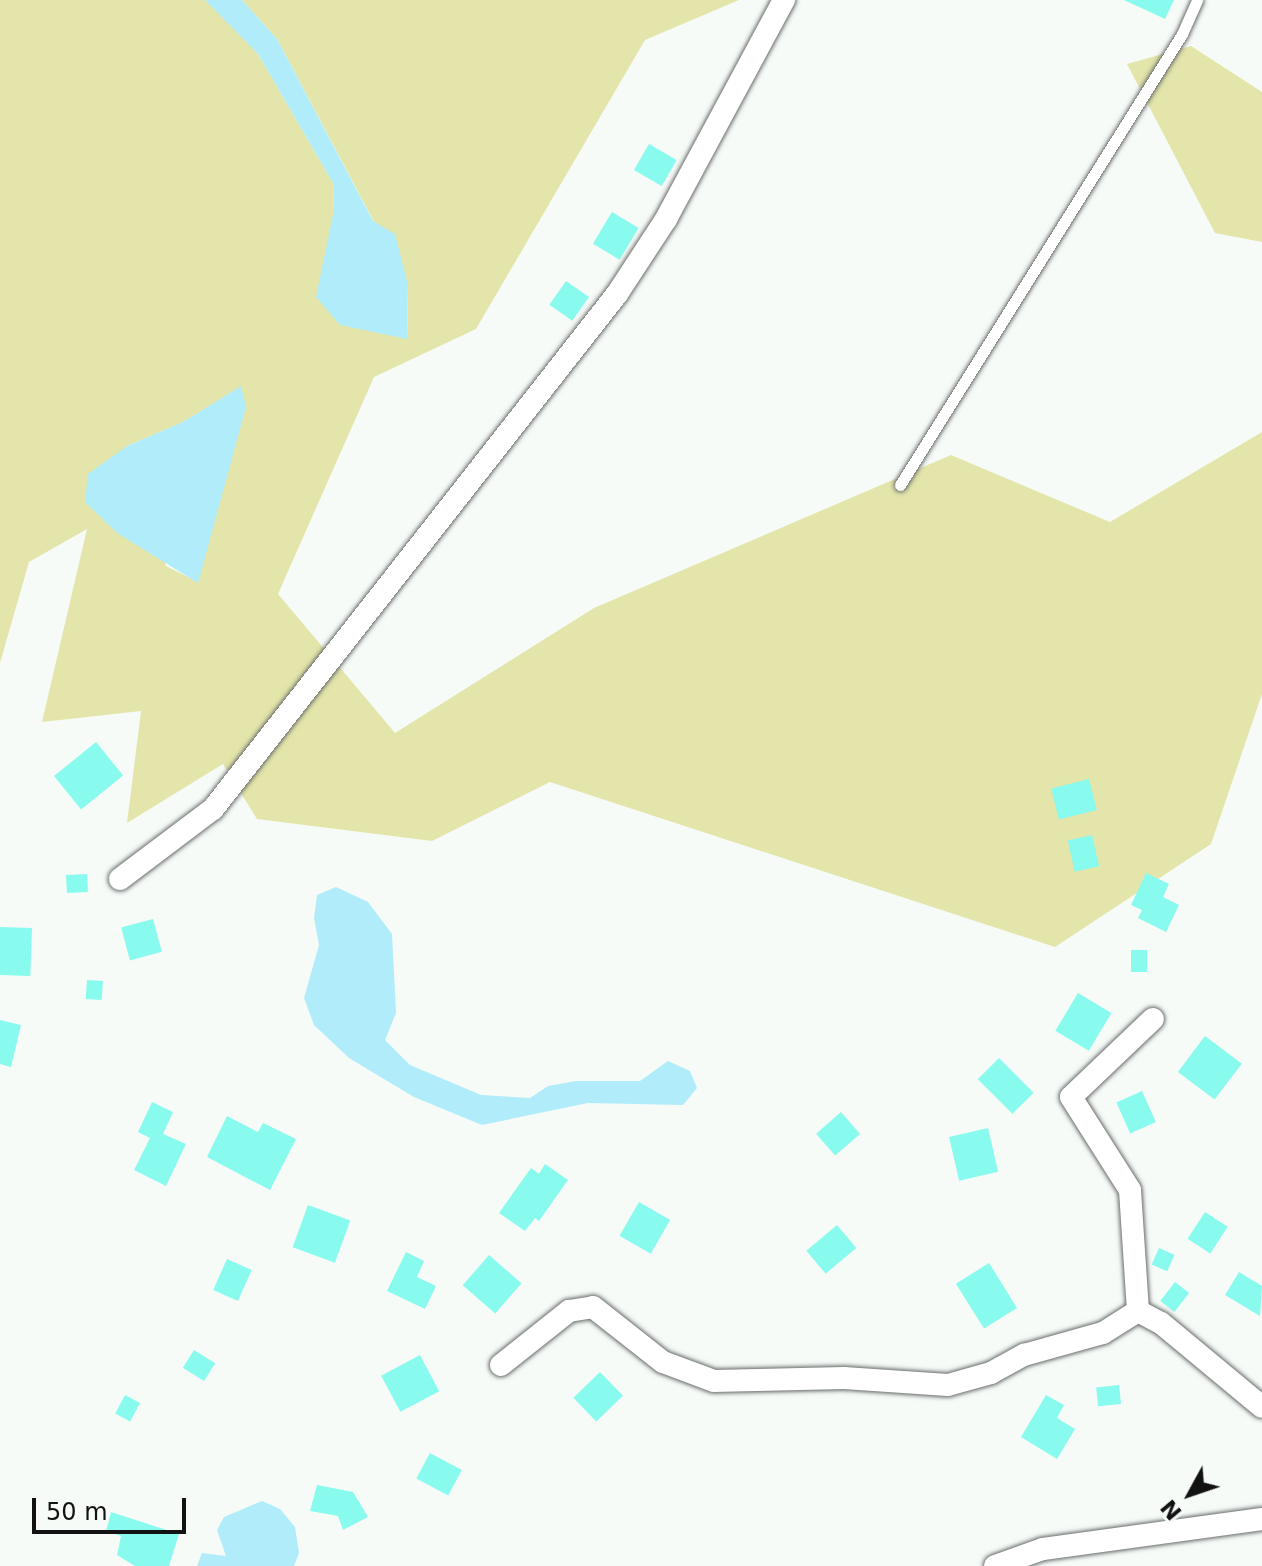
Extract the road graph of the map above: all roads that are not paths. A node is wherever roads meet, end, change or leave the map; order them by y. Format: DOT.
graph roads {
  1 [pos="784,0"];
  2 [pos="1197,0"];
  3 [pos="900,485"];
  4 [pos="120,879"];
  5 [pos="1153,1019"];
  6 [pos="1138,1311"];
  7 [pos="501,1365"];
  8 [pos="1262,1407"];
  9 [pos="1262,1519"];
  10 [pos="995,1566"];
  1 -- 4 [label="street"];
  2 -- 3 [label="lane"];
  5 -- 6 [label="street"];
  6 -- 7 [label="street"];
  6 -- 8 [label="street"];
  9 -- 10 [label="street"];
}
